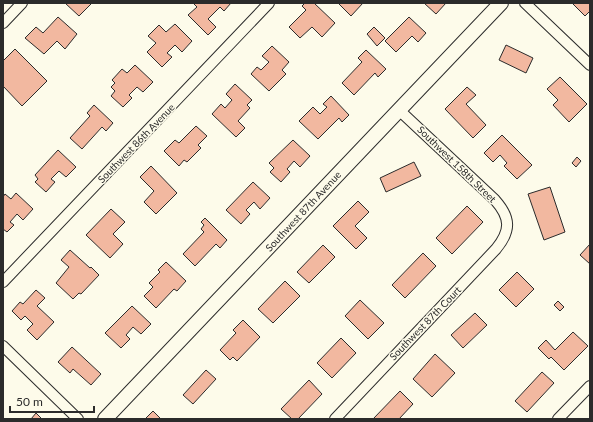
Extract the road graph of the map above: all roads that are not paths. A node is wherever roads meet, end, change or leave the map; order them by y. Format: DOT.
graph roads {
  1 [pos="22,3"];
  2 [pos="269,3"];
  3 [pos="501,3"];
  4 [pos="525,3"];
  5 [pos="3,23"];
  6 [pos="590,65"];
  7 [pos="399,110"];
  8 [pos="507,223"];
  9 [pos="3,282"];
  10 [pos="3,346"];
  11 [pos="590,386"];
  12 [pos="78,419"];
  13 [pos="105,419"];
  14 [pos="335,419"];
  15 [pos="558,419"];
  1 -- 5 [label="street"];
  2 -- 9 [label="street, Southwest 86th Avenue"];
  3 -- 7 [label="street, Southwest 87th Avenue"];
  4 -- 6 [label="street"];
  7 -- 8 [label="street, Southwest 158th Street"];
  7 -- 13 [label="street, Southwest 87th Avenue"];
  8 -- 14 [label="street, Southwest 87th Court"];
  10 -- 12 [label="street"];
  11 -- 15 [label="street"];
}
